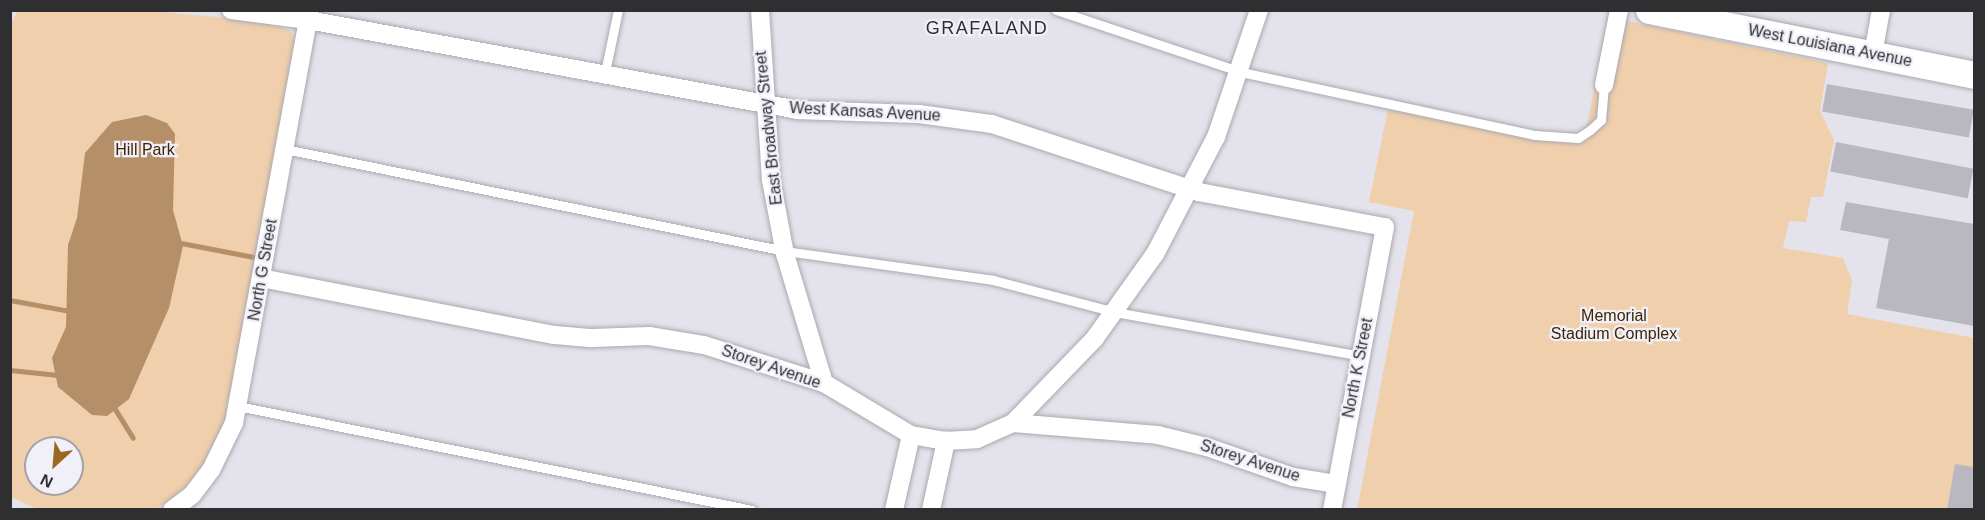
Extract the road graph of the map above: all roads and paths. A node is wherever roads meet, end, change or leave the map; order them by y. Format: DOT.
graph roads {
  1 [pos="231,10"];
  2 [pos="618,10"];
  3 [pos="760,10"];
  4 [pos="1056,10"];
  5 [pos="1259,10"];
  6 [pos="1619,10"];
  7 [pos="1649,10"];
  8 [pos="1881,10"];
  9 [pos="309,15"];
  10 [pos="1873,54"];
  11 [pos="1241,72"];
  12 [pos="1974,75"];
  13 [pos="604,76"];
  14 [pos="1604,85"];
  15 [pos="764,105"];
  16 [pos="285,149"];
  17 [pos="1190,190"];
  18 [pos="1385,227"];
  19 [pos="785,251"];
  20 [pos="261,278"];
  21 [pos="1115,312"];
  22 [pos="1361,356"];
  23 [pos="824,383"];
  24 [pos="238,406"];
  25 [pos="1013,423"];
  26 [pos="911,435"];
  27 [pos="946,441"];
  28 [pos="1336,484"];
  29 [pos="172,510"];
  30 [pos="752,510"];
  31 [pos="894,510"];
  32 [pos="931,510"];
  33 [pos="1332,510"];
  1 -- 9 [label="street, West Kansas Avenue"];
  2 -- 13 [label="lane"];
  3 -- 15 [label="street, East Broadway Street"];
  4 -- 11 [label="lane"];
  5 -- 11 [label="street"];
  6 -- 14 [label="street"];
  7 -- 10 [label="street, West Louisiana Avenue"];
  8 -- 10 [label="street"];
  9 -- 13 [label="street, West Kansas Avenue"];
  9 -- 16 [label="street, North G Street"];
  10 -- 12 [label="street, West Louisiana Avenue"];
  11 -- 14 [label="lane"];
  11 -- 17 [label="street"];
  13 -- 15 [label="street, West Kansas Avenue"];
  15 -- 17 [label="street, West Kansas Avenue"];
  15 -- 19 [label="street, East Broadway Street"];
  16 -- 19 [label="lane"];
  16 -- 20 [label="street, North G Street"];
  17 -- 18 [label="street, West Kansas Avenue"];
  17 -- 21 [label="street"];
  18 -- 22 [label="street, North K Street"];
  19 -- 21 [label="lane"];
  19 -- 23 [label="street, East Broadway Street"];
  20 -- 23 [label="street, Storey Avenue"];
  20 -- 24 [label="street, North G Street"];
  21 -- 22 [label="lane"];
  21 -- 25 [label="street"];
  22 -- 28 [label="street, North K Street"];
  23 -- 26 [label="street, Storey Avenue"];
  24 -- 29 [label="street, North G Street"];
  24 -- 30 [label="lane"];
  25 -- 27 [label="street, Storey Avenue"];
  25 -- 28 [label="street, Storey Avenue"];
  26 -- 27 [label="street, Storey Avenue"];
  26 -- 31 [label="street"];
  27 -- 32 [label="street"];
  28 -- 33 [label="street, North K Street"];
}
